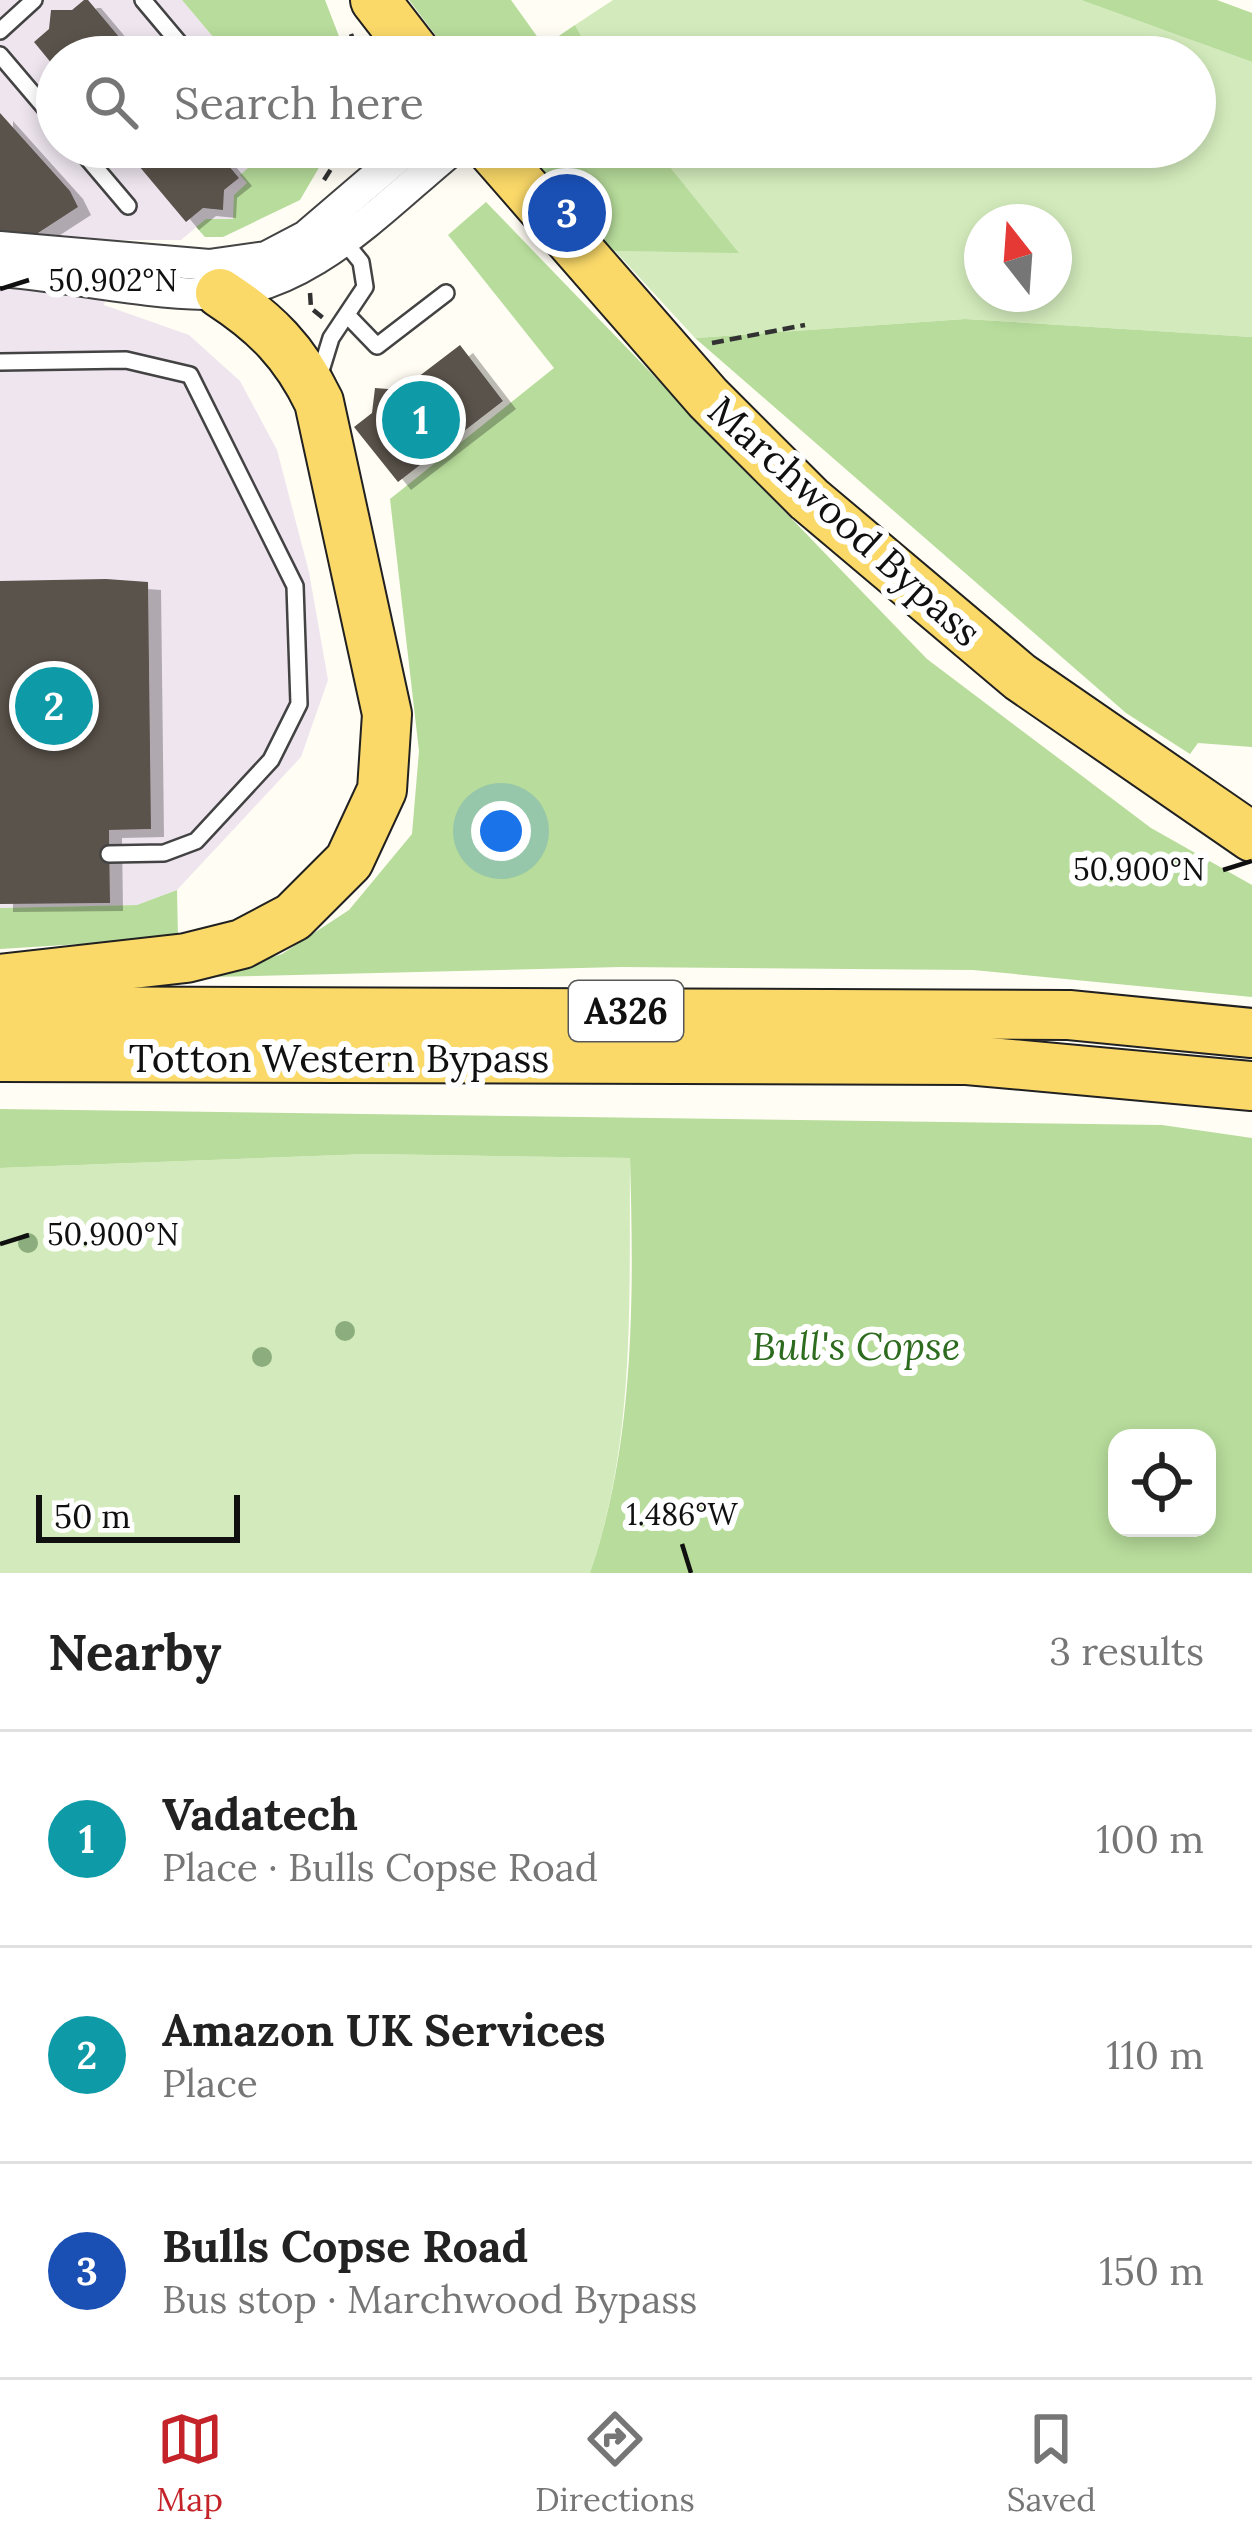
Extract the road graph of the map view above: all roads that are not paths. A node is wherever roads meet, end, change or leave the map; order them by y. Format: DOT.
graph roads {
  1 [pos="34,0"];
  2 [pos="142,0"];
  3 [pos="377,2"];
  4 [pos="0,31"];
  5 [pos="172,36"];
  6 [pos="381,36"];
  7 [pos="402,36"];
  8 [pos="0,55"];
  9 [pos="36,97"];
  10 [pos="96,168"];
  11 [pos="368,168"];
  12 [pos="387,168"];
  13 [pos="425,168"];
  14 [pos="507,168"];
  15 [pos="361,192"];
  16 [pos="128,206"];
  17 [pos="334,230"];
  18 [pos="0,247"];
  19 [pos="0,271"];
  20 [pos="220,293"];
  21 [pos="446,293"];
  22 [pos="343,323"];
  23 [pos="0,362"];
  24 [pos="319,402"];
  25 [pos="1252,837"];
  26 [pos="109,854"];
  27 [pos="0,979"];
  28 [pos="0,1011"];
  29 [pos="1252,1034"];
  30 [pos="0,1058"];
  31 [pos="1252,1086"];
  1 -- 4 [label="lane"];
  2 -- 5 [label="lane"];
  3 -- 6 [label="street"];
  3 -- 7 [label="main road"];
  8 -- 9 [label="lane"];
  10 -- 16 [label="lane"];
  11 -- 15 [label="street"];
  12 -- 15 [label="street"];
  13 -- 17 [label="street"];
  14 -- 25 [label="main road, Marchwood Bypass"];
  15 -- 17 [label="street"];
  17 -- 18 [label="street"];
  17 -- 20 [label="street"];
  17 -- 22 [label="lane"];
  19 -- 20 [label="street"];
  20 -- 24 [label="main road"];
  21 -- 22 [label="lane"];
  22 -- 24 [label="lane"];
  23 -- 26 [label="lane"];
  24 -- 27 [label="main road"];
  28 -- 29 [label="main road, Totton Western Bypass / A326"];
  30 -- 31 [label="main road, Totton Western Bypass / A326"];
}
